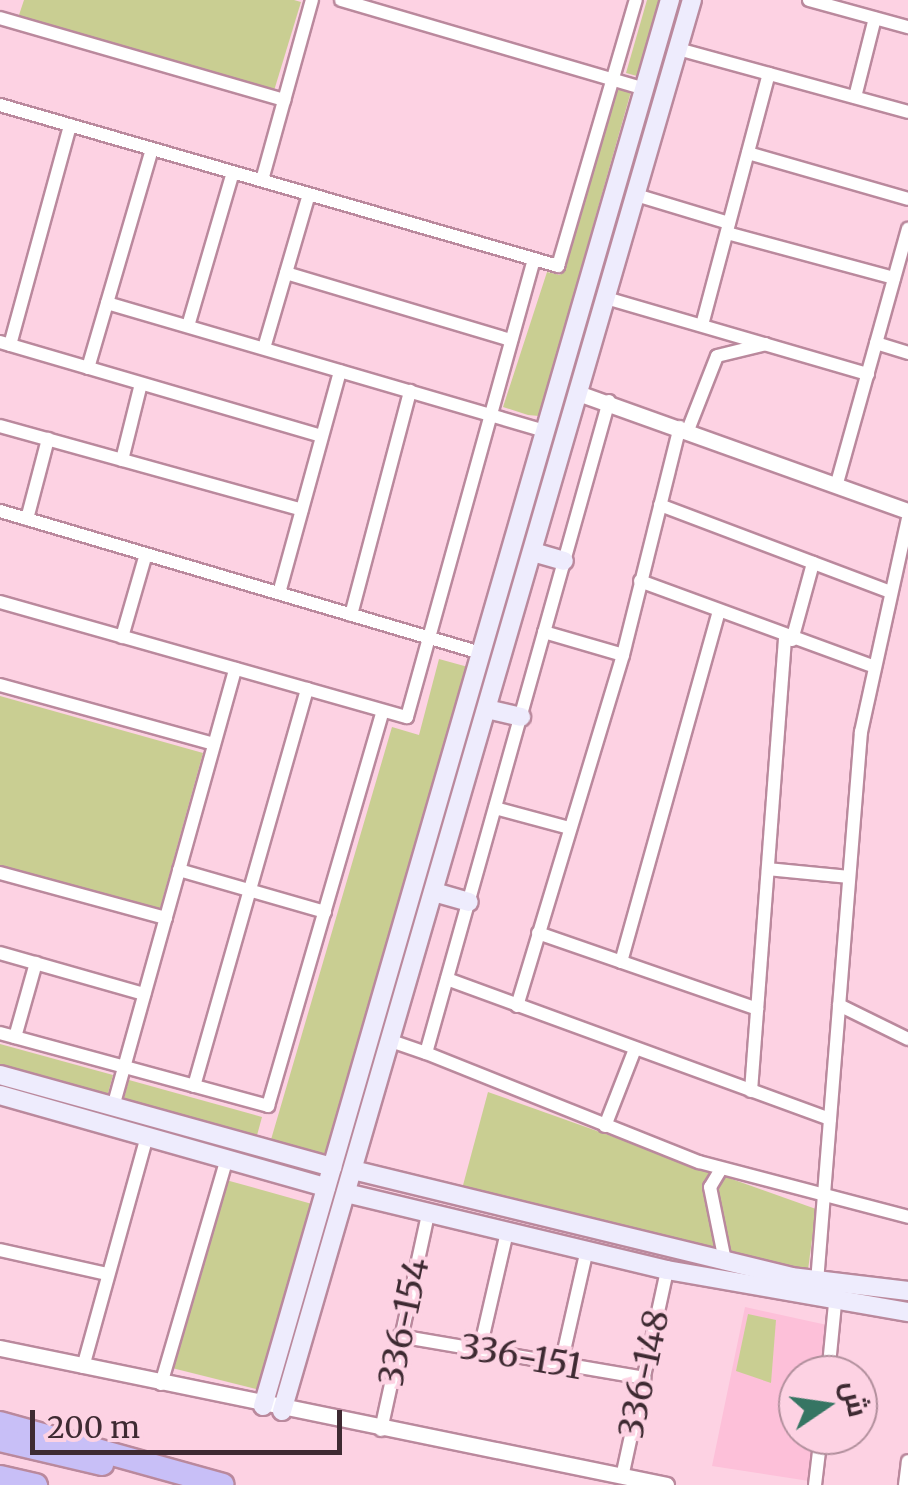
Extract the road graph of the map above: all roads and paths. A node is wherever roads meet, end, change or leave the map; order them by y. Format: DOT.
graph roads {
  1 [pos="312,0"];
  2 [pos="341,0"];
  3 [pos="412,0"];
  4 [pos="636,0"];
  5 [pos="670,0"];
  6 [pos="692,0"];
  7 [pos="809,0"];
  8 [pos="0,18"];
  9 [pos="407,18"];
  10 [pos="875,18"];
  11 [pos="907,22"];
  12 [pos="678,49"];
  13 [pos="769,74"];
  14 [pos="614,80"];
  15 [pos="645,89"];
  16 [pos="855,98"];
  17 [pos="284,100"];
  18 [pos="0,105"];
  19 [pos="908,112"];
  20 [pos="70,125"];
  21 [pos="152,149"];
  22 [pos="748,152"];
  23 [pos="233,172"];
  24 [pos="262,180"];
  25 [pos="309,194"];
  26 [pos="636,195"];
  27 [pos="908,199"];
  28 [pos="608,214"];
  29 [pos="628,219"];
  30 [pos="728,228"];
  31 [pos="908,229"];
  32 [pos="601,240"];
  33 [pos="906,245"];
  34 [pos="621,246"];
  35 [pos="534,259"];
  36 [pos="286,273"];
  37 [pos="894,278"];
  38 [pos="606,298"];
  39 [pos="107,303"];
  40 [pos="702,325"];
  41 [pos="188,326"];
  42 [pos="511,340"];
  43 [pos="876,343"];
  44 [pos="5,344"];
  45 [pos="766,344"];
  46 [pos="264,348"];
  47 [pos="908,353"];
  48 [pos="88,368"];
  49 [pos="340,370"];
  50 [pos="868,374"];
  51 [pos="141,384"];
  52 [pos="410,391"];
  53 [pos="578,393"];
  54 [pos="609,401"];
  55 [pos="490,414"];
  56 [pos="0,426"];
  57 [pos="684,428"];
  58 [pos="546,430"];
  59 [pos="322,436"];
  60 [pos="48,439"];
  61 [pos="122,460"];
  62 [pos="838,483"];
  63 [pos="660,505"];
  64 [pos="302,510"];
  65 [pos="908,511"];
  66 [pos="0,512"];
  67 [pos="26,519"];
  68 [pos="908,519"];
  69 [pos="532,552"];
  70 [pos="146,554"];
  71 [pos="564,562"];
  72 [pos="812,563"];
  73 [pos="640,581"];
  74 [pos="890,592"];
  75 [pos="278,594"];
  76 [pos="0,602"];
  77 [pos="720,612"];
  78 [pos="351,615"];
  79 [pos="544,632"];
  80 [pos="122,637"];
  81 [pos="429,638"];
  82 [pos="788,639"];
  83 [pos="481,653"];
  84 [pos="622,656"];
  85 [pos="872,666"];
  86 [pos="236,669"];
  87 [pos="0,685"];
  88 [pos="307,689"];
  89 [pos="487,709"];
  90 [pos="383,711"];
  91 [pos="521,717"];
  92 [pos="214,744"];
  93 [pos="446,774"];
  94 [pos="466,781"];
  95 [pos="495,808"];
  96 [pos="569,828"];
  97 [pos="768,869"];
  98 [pos="179,870"];
  99 [pos="0,873"];
  100 [pos="849,877"];
  101 [pos="250,890"];
  102 [pos="434,892"];
  103 [pos="469,902"];
  104 [pos="325,912"];
  105 [pos="166,918"];
  106 [pos="538,933"];
  107 [pos="0,953"];
  108 [pos="621,962"];
  109 [pos="36,963"];
  110 [pos="447,980"];
  111 [pos="144,994"];
  112 [pos="840,1005"];
  113 [pos="517,1006"];
  114 [pos="757,1009"];
  115 [pos="0,1032"];
  116 [pos="15,1037"];
  117 [pos="908,1039"];
  118 [pos="390,1040"];
  119 [pos="635,1049"];
  120 [pos="426,1053"];
  121 [pos="124,1067"];
  122 [pos="0,1075"];
  123 [pos="194,1086"];
  124 [pos="751,1091"];
  125 [pos="0,1095"];
  126 [pos="113,1107"];
  127 [pos="830,1119"];
  128 [pos="605,1126"];
  129 [pos="147,1136"];
  130 [pos="227,1159"];
  131 [pos="332,1167"];
  132 [pos="721,1169"];
  133 [pos="353,1170"];
  134 [pos="326,1187"];
  135 [pos="346,1193"];
  136 [pos="825,1201"];
  137 [pos="428,1214"];
  138 [pos="908,1217"];
  139 [pos="508,1232"];
  140 [pos="0,1250"];
  141 [pos="587,1250"];
  142 [pos="725,1260"];
  143 [pos="667,1270"];
  144 [pos="107,1274"];
  145 [pos="818,1282"];
  146 [pos="908,1292"];
  147 [pos="835,1304"];
  148 [pos="908,1312"];
  149 [pos="399,1336"];
  150 [pos="0,1348"];
  151 [pos="480,1349"];
  152 [pos="830,1355"];
  153 [pos="561,1364"];
  154 [pos="82,1367"];
  155 [pos="644,1378"];
  156 [pos="162,1384"];
  157 [pos="262,1406"];
  158 [pos="282,1411"];
  159 [pos="0,1422"];
  160 [pos="381,1430"];
  161 [pos="0,1440"];
  162 [pos="819,1455"];
  163 [pos="908,1461"];
  164 [pos="0,1477"];
  165 [pos="622,1477"];
  166 [pos="36,1485"];
  167 [pos="198,1485"];
  168 [pos="224,1485"];
  169 [pos="666,1485"];
  170 [pos="815,1485"];
  171 [pos="904,1485"];
  1 -- 17 [label="street"];
  2 -- 9 [label="street"];
  3 -- 9 [label="street"];
  4 -- 14 [label="street"];
  5 -- 15 [label="main road"];
  6 -- 12 [label="main road"];
  7 -- 10 [label="street"];
  8 -- 17 [label="street"];
  9 -- 14 [label="street"];
  10 -- 11 [label="street"];
  10 -- 16 [label="street"];
  12 -- 13 [label="street"];
  12 -- 26 [label="main road"];
  13 -- 16 [label="street"];
  13 -- 22 [label="street"];
  14 -- 15 [label="street"];
  14 -- 35 [label="street"];
  15 -- 28 [label="main road"];
  16 -- 19 [label="street"];
  17 -- 24 [label="street"];
  18 -- 20 [label="street"];
  20 -- 21 [label="street"];
  20 -- 44 [label="street"];
  21 -- 23 [label="street"];
  21 -- 39 [label="street"];
  22 -- 27 [label="street"];
  22 -- 30 [label="street"];
  23 -- 24 [label="street"];
  23 -- 41 [label="street"];
  24 -- 25 [label="street"];
  25 -- 35 [label="street"];
  25 -- 36 [label="street"];
  26 -- 29 [label="main road"];
  26 -- 30 [label="street"];
  28 -- 29 [label="main road"];
  28 -- 32 [label="main road"];
  29 -- 34 [label="main road"];
  30 -- 37 [label="street"];
  30 -- 40 [label="street"];
  31 -- 33 [label="street"];
  32 -- 34 [label="main road"];
  32 -- 58 [label="main road"];
  33 -- 37 [label="street"];
  34 -- 38 [label="main road"];
  35 -- 42 [label="street"];
  36 -- 42 [label="street"];
  36 -- 46 [label="street"];
  37 -- 43 [label="street"];
  38 -- 40 [label="street"];
  38 -- 53 [label="main road"];
  39 -- 41 [label="street"];
  39 -- 48 [label="street"];
  40 -- 45 [label="street"];
  41 -- 46 [label="street"];
  42 -- 55 [label="street"];
  43 -- 47 [label="street"];
  43 -- 50 [label="street"];
  44 -- 48 [label="street"];
  45 -- 50 [label="street"];
  45 -- 57 [label="street"];
  46 -- 49 [label="street"];
  48 -- 51 [label="street"];
  49 -- 52 [label="street"];
  49 -- 59 [label="street"];
  50 -- 62 [label="street"];
  51 -- 59 [label="street"];
  51 -- 61 [label="street"];
  52 -- 55 [label="street"];
  52 -- 78 [label="street"];
  53 -- 54 [label="street"];
  53 -- 69 [label="main road"];
  54 -- 57 [label="street"];
  54 -- 71 [label="street"];
  55 -- 58 [label="street"];
  55 -- 81 [label="street"];
  56 -- 60 [label="street"];
  57 -- 62 [label="street"];
  57 -- 63 [label="street"];
  58 -- 83 [label="main road"];
  59 -- 64 [label="street"];
  60 -- 61 [label="street"];
  60 -- 67 [label="street"];
  61 -- 64 [label="street"];
  62 -- 65 [label="street"];
  63 -- 72 [label="street"];
  63 -- 73 [label="street"];
  64 -- 75 [label="street"];
  66 -- 67 [label="street"];
  67 -- 70 [label="street"];
  68 -- 74 [label="street"];
  69 -- 71 [label="main road"];
  69 -- 89 [label="main road"];
  70 -- 75 [label="street"];
  70 -- 80 [label="street"];
  71 -- 79 [label="street"];
  72 -- 74 [label="street"];
  72 -- 82 [label="street"];
  73 -- 77 [label="street"];
  73 -- 84 [label="street"];
  74 -- 85 [label="street"];
  75 -- 78 [label="street"];
  76 -- 80 [label="street"];
  77 -- 82 [label="street"];
  77 -- 108 [label="street"];
  78 -- 81 [label="street"];
  79 -- 84 [label="street"];
  79 -- 91 [label="street"];
  80 -- 86 [label="street"];
  81 -- 83 [label="street"];
  81 -- 90 [label="street"];
  82 -- 85 [label="street"];
  82 -- 97 [label="street"];
  83 -- 93 [label="main road"];
  84 -- 96 [label="street"];
  85 -- 100 [label="street"];
  86 -- 88 [label="street"];
  86 -- 92 [label="street"];
  87 -- 92 [label="street"];
  88 -- 90 [label="street"];
  88 -- 101 [label="street"];
  89 -- 91 [label="main road"];
  89 -- 94 [label="main road"];
  90 -- 104 [label="street"];
  91 -- 95 [label="street"];
  92 -- 98 [label="street"];
  93 -- 94 [label="main road"];
  93 -- 131 [label="main road"];
  94 -- 102 [label="main road"];
  95 -- 96 [label="street"];
  95 -- 103 [label="street"];
  96 -- 106 [label="street"];
  97 -- 100 [label="street"];
  97 -- 114 [label="street"];
  98 -- 101 [label="street"];
  98 -- 105 [label="street"];
  99 -- 105 [label="street"];
  100 -- 112 [label="street"];
  101 -- 104 [label="street"];
  101 -- 123 [label="street"];
  102 -- 103 [label="main road"];
  102 -- 118 [label="main road"];
  103 -- 110 [label="street"];
  104 -- 123 [label="street"];
  105 -- 111 [label="street"];
  106 -- 108 [label="street"];
  106 -- 113 [label="street"];
  107 -- 109 [label="street"];
  108 -- 114 [label="street"];
  109 -- 111 [label="street"];
  109 -- 116 [label="street"];
  110 -- 113 [label="street"];
  110 -- 120 [label="street"];
  111 -- 121 [label="street"];
  112 -- 117 [label="street"];
  112 -- 127 [label="street"];
  113 -- 119 [label="street"];
  114 -- 124 [label="street"];
  115 -- 116 [label="street"];
  116 -- 121 [label="street"];
  118 -- 120 [label="street"];
  118 -- 133 [label="main road"];
  119 -- 124 [label="street"];
  119 -- 128 [label="street"];
  120 -- 128 [label="street"];
  121 -- 123 [label="street"];
  121 -- 126 [label="street"];
  122 -- 126 [label="main road"];
  124 -- 127 [label="street"];
  125 -- 129 [label="main road"];
  126 -- 131 [label="main road"];
  127 -- 136 [label="street"];
  128 -- 132 [label="street"];
  129 -- 130 [label="main road"];
  129 -- 144 [label="street"];
  130 -- 134 [label="main road"];
  130 -- 156 [label="street"];
  131 -- 134 [label="main road"];
  132 -- 136 [label="street"];
  132 -- 142 [label="street"];
  133 -- 135 [label="main road"];
  133 -- 142 [label="main road"];
  134 -- 157 [label="main road"];
  135 -- 137 [label="main road"];
  135 -- 158 [label="main road"];
  136 -- 138 [label="street"];
  136 -- 145 [label="street"];
  137 -- 139 [label="main road"];
  137 -- 149 [label="street, 336-154"];
  139 -- 141 [label="main road"];
  139 -- 151 [label="street"];
  140 -- 144 [label="street"];
  141 -- 143 [label="main road"];
  141 -- 153 [label="street"];
  142 -- 145 [label="main road"];
  143 -- 147 [label="main road"];
  143 -- 155 [label="street, 336-148"];
  144 -- 154 [label="street"];
  145 -- 146 [label="main road"];
  147 -- 148 [label="main road"];
  147 -- 152 [label="street"];
  149 -- 151 [label="street, 336-151"];
  149 -- 160 [label="street, 336-154"];
  150 -- 154 [label="street"];
  151 -- 153 [label="street, 336-151"];
  153 -- 155 [label="street, 336-151"];
  154 -- 156 [label="street"];
  155 -- 165 [label="street, 336-148"];
  156 -- 157 [label="street"];
  157 -- 158 [label="street"];
  158 -- 160 [label="street"];
  159 -- 168 [label="highway"];
  160 -- 165 [label="street"];
  161 -- 167 [label="highway"];
  162 -- 170 [label="street"];
  163 -- 171 [label="street"];
  164 -- 166 [label="highway"];
  165 -- 169 [label="street"];
}
